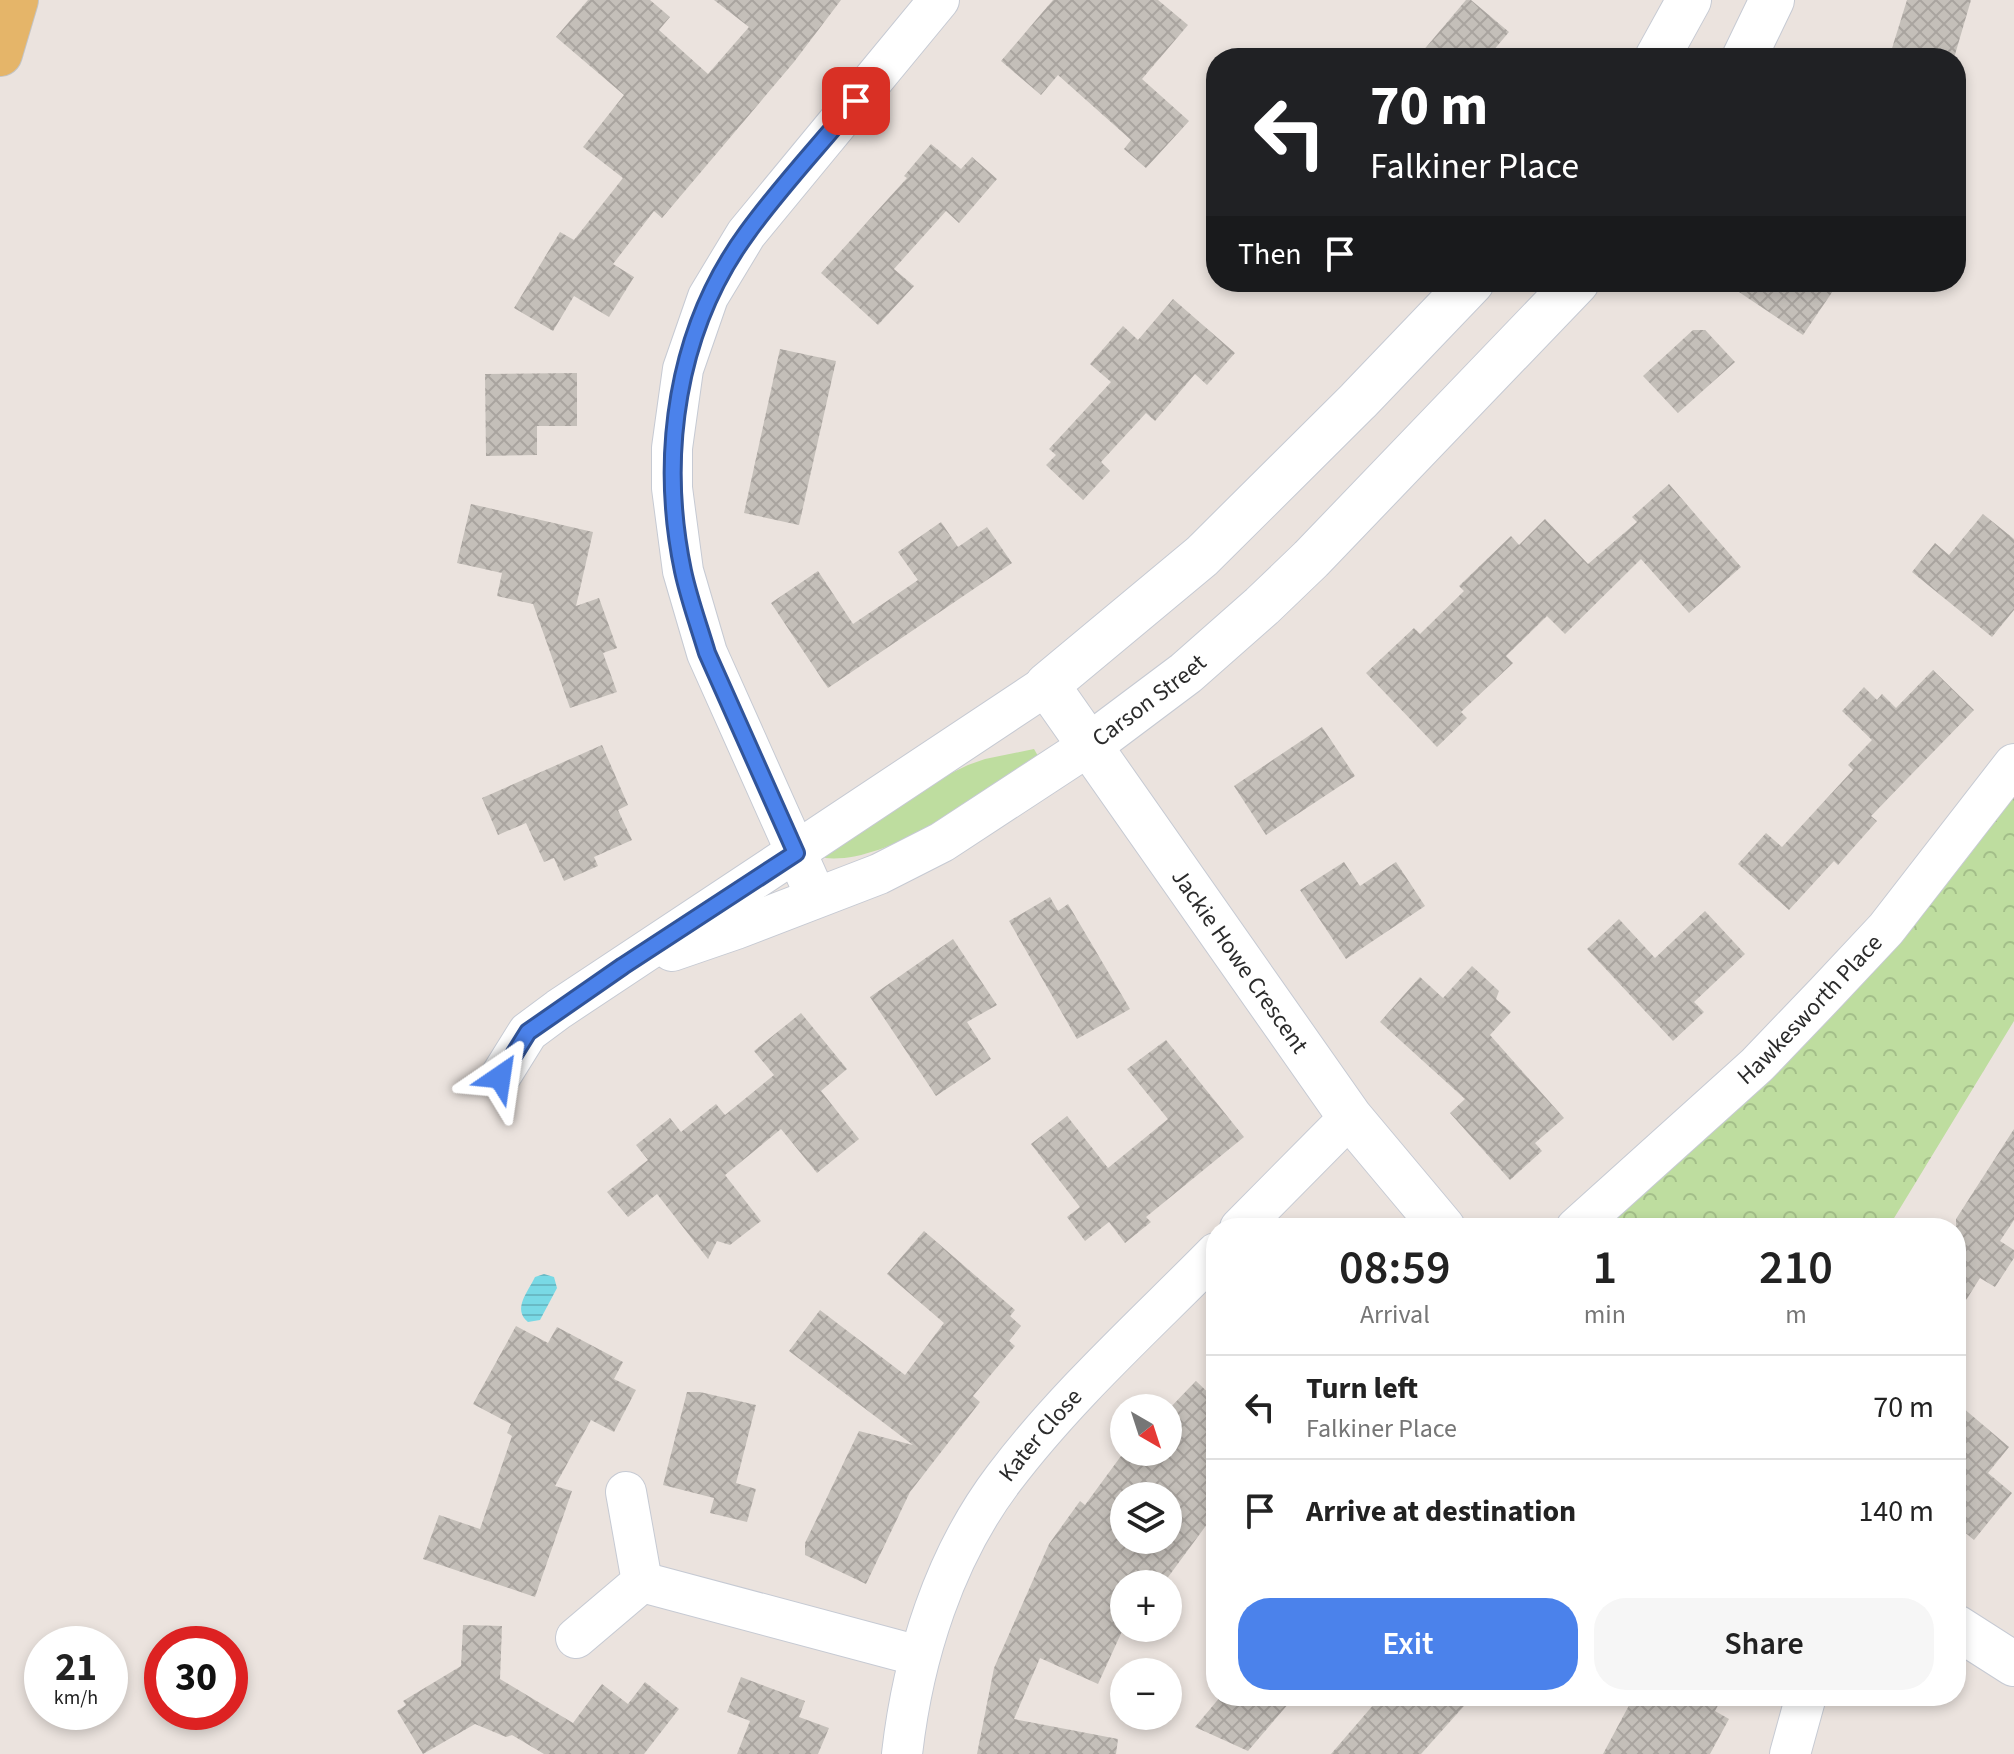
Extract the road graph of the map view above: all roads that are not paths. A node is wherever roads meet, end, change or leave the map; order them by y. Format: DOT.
graph roads {
  1 [pos="16,0"];
  2 [pos="939,0"];
  3 [pos="1689,0"];
  4 [pos="1772,0"];
  5 [pos="1663,48"];
  6 [pos="1749,48"];
  7 [pos="0,54"];
  8 [pos="1462,292"];
  9 [pos="1567,292"];
  10 [pos="1047,685"];
  11 [pos="1090,745"];
  12 [pos="2014,764"];
  13 [pos="796,853"];
  14 [pos="816,897"];
  15 [pos="619,968"];
  16 [pos="500,1077"];
  17 [pos="1350,1117"];
  18 [pos="1250,1218"];
  19 [pos="1435,1218"];
  20 [pos="1587,1218"];
  21 [pos="1206,1263"];
  22 [pos="626,1492"];
  23 [pos="642,1582"];
  24 [pos="1966,1633"];
  25 [pos="576,1638"];
  26 [pos="919,1656"];
  27 [pos="2014,1664"];
  28 [pos="1803,1706"];
  29 [pos="902,1754"];
  30 [pos="1790,1754"];
  1 -- 7 [label="main road"];
  2 -- 13 [label="street"];
  3 -- 5 [label="street"];
  4 -- 6 [label="street"];
  8 -- 10 [label="street, Carson Street"];
  9 -- 11 [label="street, Carson Street"];
  10 -- 11 [label="street, Jackie Howe Crescent"];
  10 -- 13 [label="street, Carson Street"];
  11 -- 14 [label="street, Carson Street"];
  11 -- 17 [label="street, Jackie Howe Crescent"];
  12 -- 20 [label="street, Hawkesworth Place"];
  13 -- 14 [label="street"];
  13 -- 15 [label="street, Carson Street"];
  14 -- 15 [label="street, Carson Street"];
  15 -- 16 [label="street, Carson Street"];
  17 -- 18 [label="street"];
  17 -- 19 [label="street, Jackie Howe Crescent"];
  21 -- 26 [label="street, Kater Close"];
  22 -- 23 [label="street"];
  23 -- 25 [label="street"];
  23 -- 26 [label="street"];
  24 -- 27 [label="street"];
  26 -- 29 [label="street, Kater Close"];
  28 -- 30 [label="street"];
}
